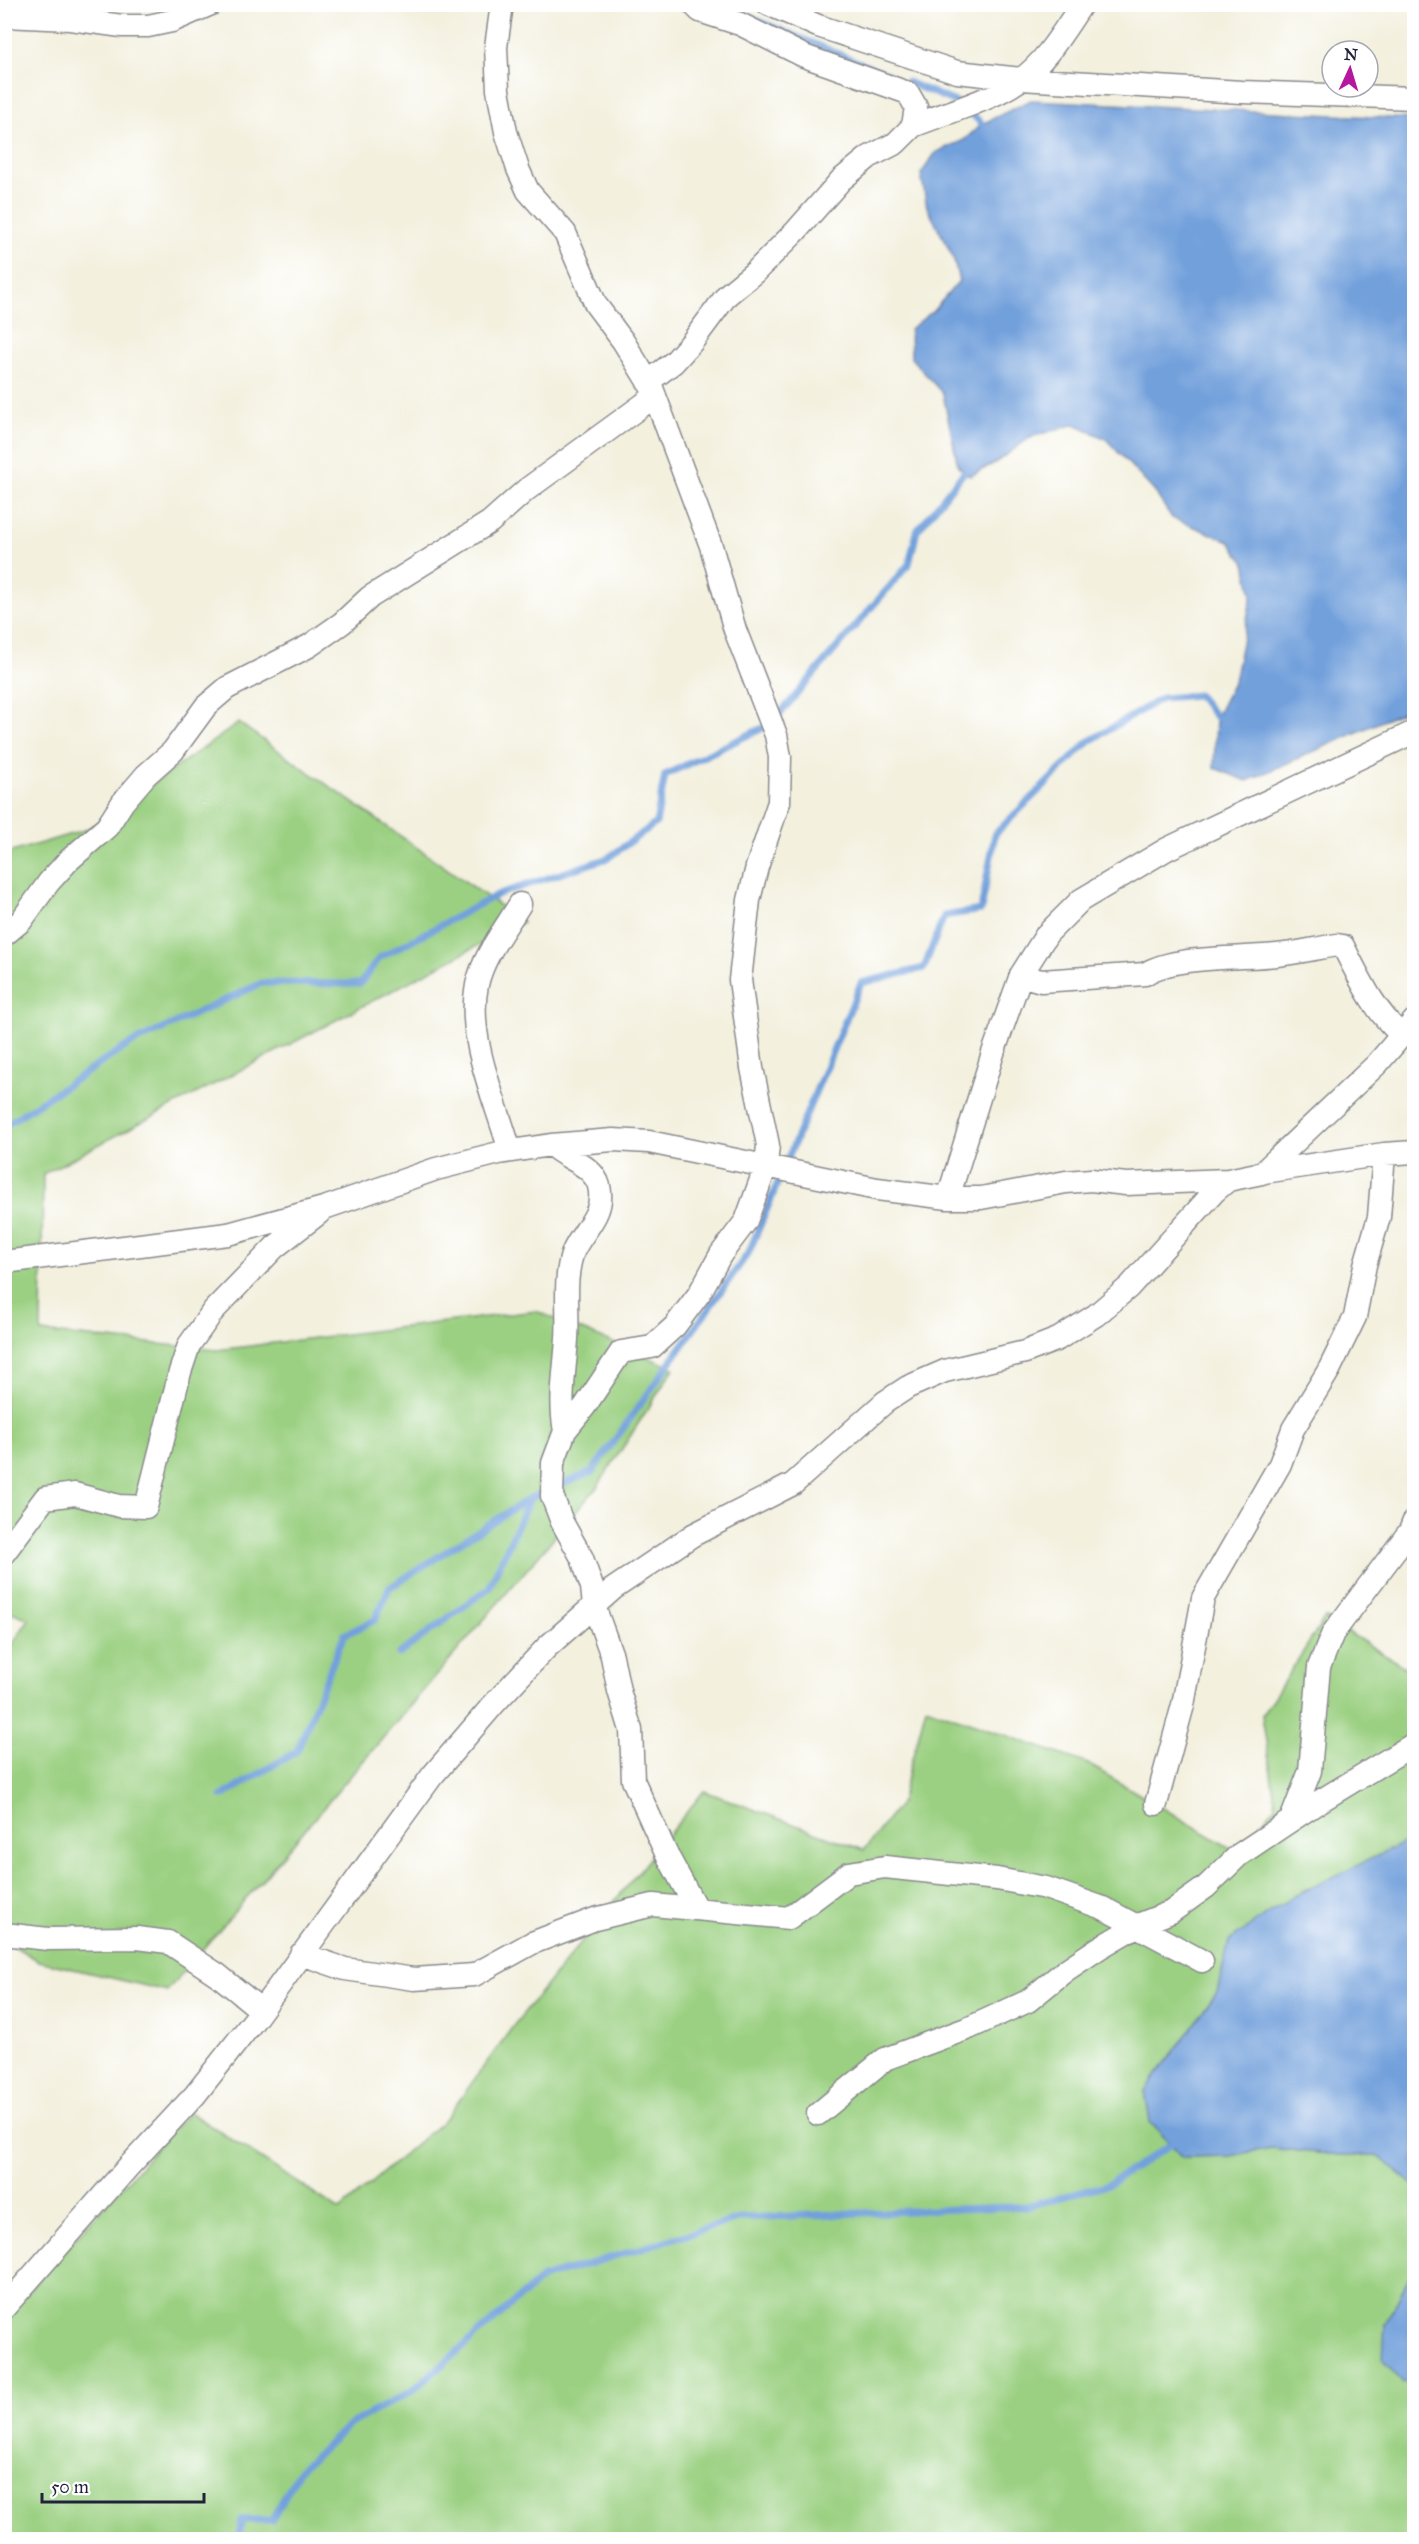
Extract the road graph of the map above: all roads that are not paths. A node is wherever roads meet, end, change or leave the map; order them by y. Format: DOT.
graph roads {
  1 [pos="44,4"];
  2 [pos="211,4"];
  3 [pos="502,4"];
  4 [pos="693,4"];
  5 [pos="768,4"];
  6 [pos="1082,4"];
  7 [pos="4,16"];
  8 [pos="70,19"];
  9 [pos="1021,79"];
  10 [pos="1414,98"];
  11 [pos="913,126"];
  12 [pos="652,389"];
  13 [pos="1414,732"];
  14 [pos="520,904"];
  15 [pos="4,935"];
  16 [pos="1021,975"];
  17 [pos="1408,1028"];
  18 [pos="551,1145"];
  19 [pos="510,1151"];
  20 [pos="1414,1152"];
  21 [pos="1384,1154"];
  22 [pos="766,1166"];
  23 [pos="1262,1173"];
  24 [pos="1228,1180"];
  25 [pos="948,1198"];
  26 [pos="327,1207"];
  27 [pos="4,1262"];
  28 [pos="565,1431"];
  29 [pos="1414,1521"];
  30 [pos="4,1553"];
  31 [pos="594,1606"];
  32 [pos="1414,1744"];
  33 [pos="1156,1804"];
  34 [pos="1291,1820"];
  35 [pos="696,1908"];
  36 [pos="1138,1925"];
  37 [pos="4,1934"];
  38 [pos="301,1954"];
  39 [pos="1202,1961"];
  40 [pos="261,2010"];
  41 [pos="818,2114"];
  42 [pos="4,2308"];
  1 -- 8 [label="street"];
  2 -- 8 [label="street"];
  3 -- 12 [label="street"];
  4 -- 11 [label="street"];
  5 -- 9 [label="street"];
  6 -- 9 [label="street"];
  7 -- 8 [label="street"];
  9 -- 10 [label="street"];
  9 -- 11 [label="street"];
  11 -- 12 [label="street"];
  12 -- 15 [label="street"];
  12 -- 22 [label="street"];
  13 -- 16 [label="street"];
  14 -- 19 [label="street"];
  16 -- 17 [label="street"];
  16 -- 25 [label="street"];
  17 -- 23 [label="street"];
  18 -- 19 [label="street"];
  18 -- 22 [label="street"];
  18 -- 28 [label="street"];
  19 -- 26 [label="street"];
  20 -- 21 [label="street"];
  21 -- 23 [label="street"];
  21 -- 33 [label="street"];
  22 -- 25 [label="street"];
  22 -- 28 [label="street"];
  23 -- 24 [label="street"];
  24 -- 25 [label="street"];
  24 -- 31 [label="street"];
  26 -- 27 [label="street"];
  26 -- 30 [label="street"];
  28 -- 31 [label="street"];
  29 -- 34 [label="street"];
  31 -- 35 [label="street"];
  31 -- 38 [label="street"];
  32 -- 34 [label="street"];
  34 -- 36 [label="street"];
  35 -- 36 [label="street"];
  35 -- 38 [label="street"];
  36 -- 39 [label="street"];
  36 -- 41 [label="street"];
  37 -- 40 [label="street"];
  38 -- 40 [label="street"];
  40 -- 42 [label="street"];
}
